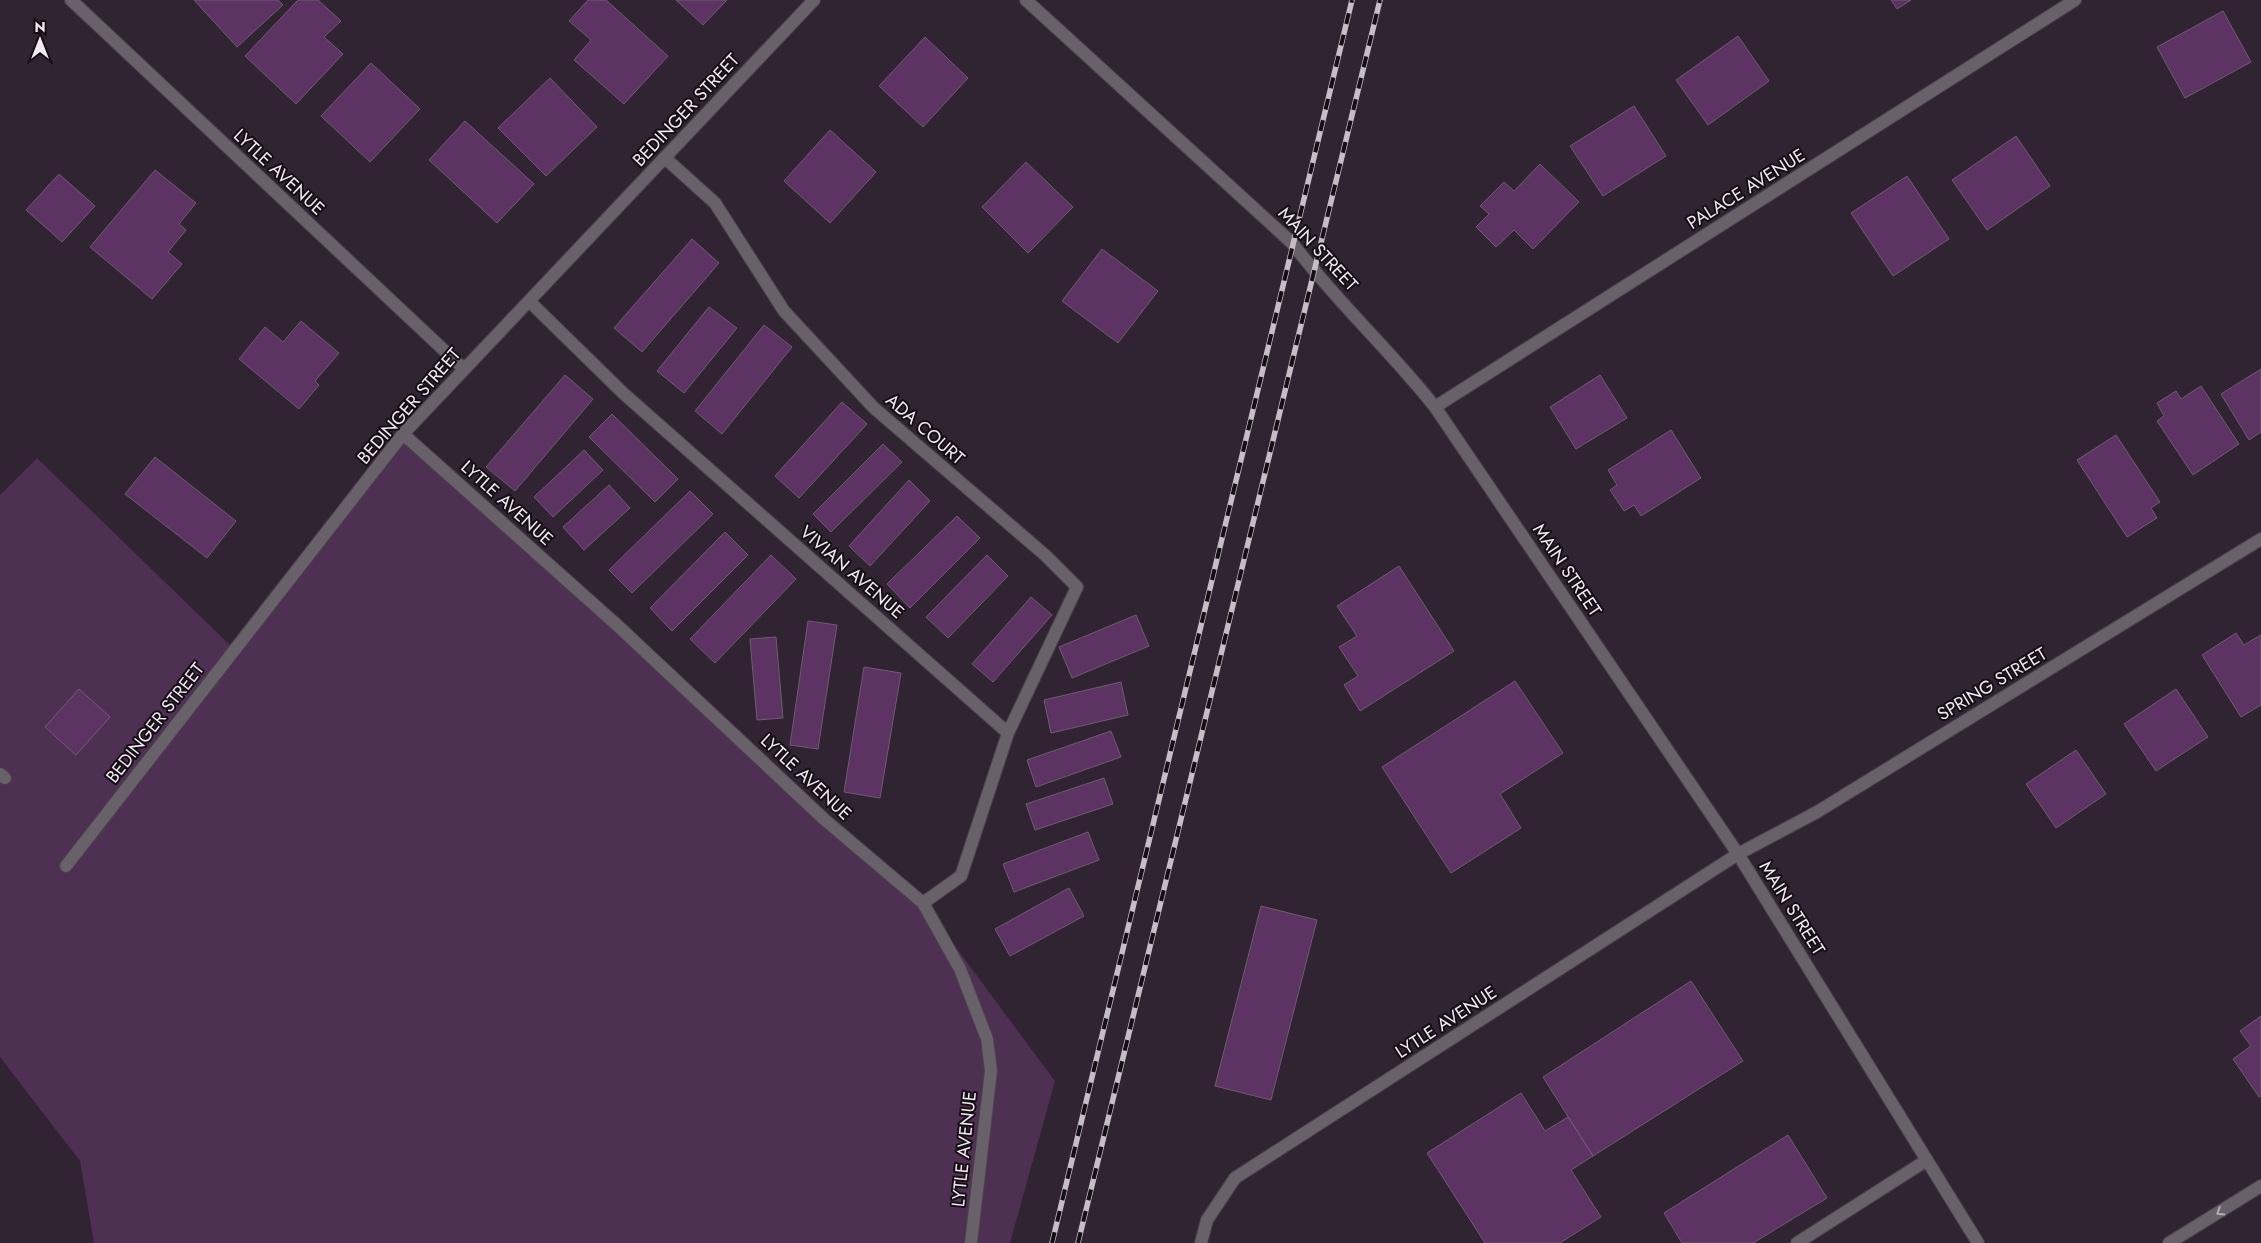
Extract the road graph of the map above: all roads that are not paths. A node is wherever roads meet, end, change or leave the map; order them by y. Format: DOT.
graph roads {
  1 [pos="71,0"];
  2 [pos="814,0"];
  3 [pos="1026,0"];
  4 [pos="2075,0"];
  5 [pos="665,158"];
  6 [pos="529,301"];
  7 [pos="464,369"];
  8 [pos="1435,407"];
  9 [pos="403,434"];
  10 [pos="2261,539"];
  11 [pos="1008,733"];
  12 [pos="1738,854"];
  13 [pos="66,866"];
  14 [pos="923,903"];
  15 [pos="1927,1160"];
  16 [pos="2261,1186"];
  17 [pos="971,1243"];
  18 [pos="1201,1243"];
  19 [pos="1797,1243"];
  20 [pos="1978,1243"];
  21 [pos="2169,1243"];
  1 -- 7 [label="street, LYTLE AVENUE"];
  2 -- 5 [label="street, BEDINGER STREET"];
  3 -- 8 [label="street, MAIN STREET"];
  4 -- 8 [label="street, PALACE AVENUE"];
  5 -- 6 [label="street, BEDINGER STREET"];
  5 -- 11 [label="street, ADA COURT"];
  6 -- 7 [label="street, BEDINGER STREET"];
  6 -- 11 [label="street, VIVIAN AVENUE"];
  7 -- 9 [label="street, BEDINGER STREET"];
  8 -- 12 [label="street, MAIN STREET"];
  9 -- 13 [label="street, BEDINGER STREET"];
  9 -- 14 [label="street, LYTLE AVENUE"];
  10 -- 12 [label="street, SPRING STREET"];
  11 -- 14 [label="street"];
  12 -- 15 [label="street, MAIN STREET"];
  12 -- 18 [label="street, LYTLE AVENUE"];
  14 -- 17 [label="street, LYTLE AVENUE"];
  15 -- 19 [label="street"];
  15 -- 20 [label="street, MAIN STREET"];
  16 -- 21 [label="street, one-way"];
}
